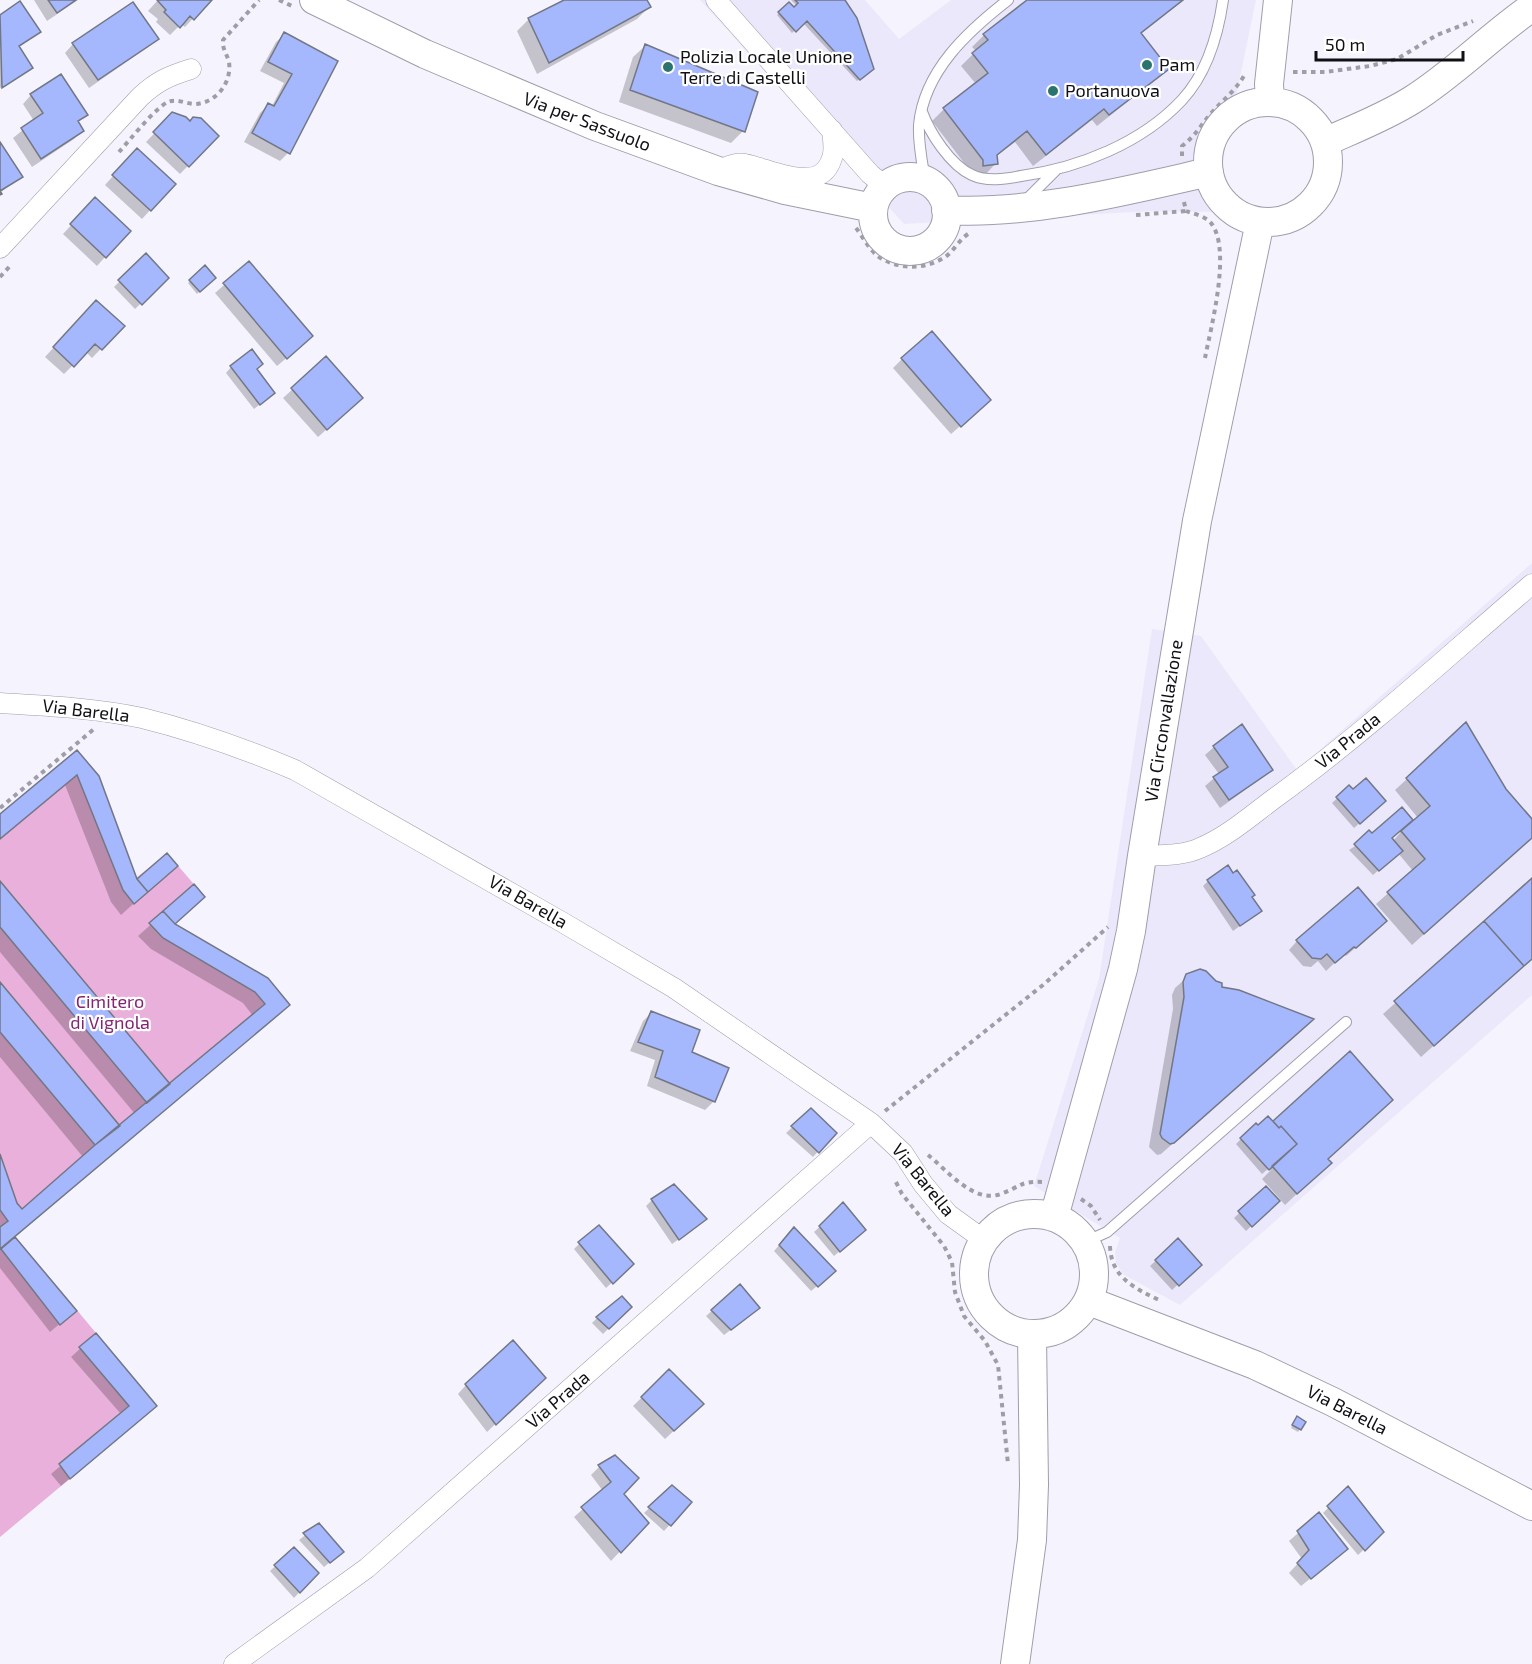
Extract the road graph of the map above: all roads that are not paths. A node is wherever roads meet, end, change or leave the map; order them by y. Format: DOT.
graph roads {
  1 [pos="314,0"];
  2 [pos="717,0"];
  3 [pos="1008,0"];
  4 [pos="1223,0"];
  5 [pos="1278,0"];
  6 [pos="1532,7"];
  7 [pos="191,69"];
  8 [pos="1270,102"];
  9 [pos="922,112"];
  10 [pos="832,130"];
  11 [pos="1325,142"];
  12 [pos="1056,170"];
  13 [pos="718,171"];
  14 [pos="1209,172"];
  15 [pos="925,180"];
  16 [pos="879,197"];
  17 [pos="1019,208"];
  18 [pos="946,210"];
  19 [pos="1260,222"];
  20 [pos="0,248"];
  21 [pos="1532,584"];
  22 [pos="0,703"];
  23 [pos="1142,856"];
  24 [pos="1346,1022"];
  25 [pos="870,1123"];
  26 [pos="1054,1217"];
  27 [pos="984,1240"];
  28 [pos="1085,1242"];
  29 [pos="1089,1301"];
  30 [pos="1032,1335"];
  31 [pos="1532,1506"];
  32 [pos="234,1664"];
  33 [pos="1015,1664"];
  1 -- 13 [label="main road, Via per Sassuolo"];
  2 -- 10 [label="street"];
  3 -- 9 [label="lane"];
  4 -- 12 [label="lane"];
  5 -- 8 [label="main road"];
  6 -- 11 [label="main road"];
  7 -- 20 [label="street"];
  8 -- 11 [label="main road"];
  8 -- 14 [label="main road"];
  9 -- 12 [label="lane"];
  9 -- 15 [label="lane"];
  10 -- 13 [label="street"];
  10 -- 16 [label="street"];
  11 -- 19 [label="main road"];
  12 -- 17 [label="lane"];
  13 -- 16 [label="main road, Via per Sassuolo"];
  14 -- 17 [label="main road"];
  14 -- 19 [label="main road"];
  15 -- 16 [label="main road"];
  15 -- 18 [label="main road"];
  16 -- 18 [label="main road"];
  17 -- 18 [label="main road"];
  19 -- 23 [label="main road, Via Circonvallazione"];
  21 -- 23 [label="street, Via Prada"];
  22 -- 25 [label="street, Via Barella"];
  23 -- 26 [label="main road, Via Circonvallazione"];
  24 -- 28 [label="lane"];
  25 -- 27 [label="street, Via Barella"];
  25 -- 32 [label="street, Via Prada"];
  26 -- 27 [label="main road"];
  26 -- 28 [label="main road"];
  27 -- 30 [label="main road"];
  28 -- 29 [label="main road"];
  29 -- 30 [label="main road"];
  29 -- 31 [label="main road, Via Barella"];
  30 -- 33 [label="main road"];
}
